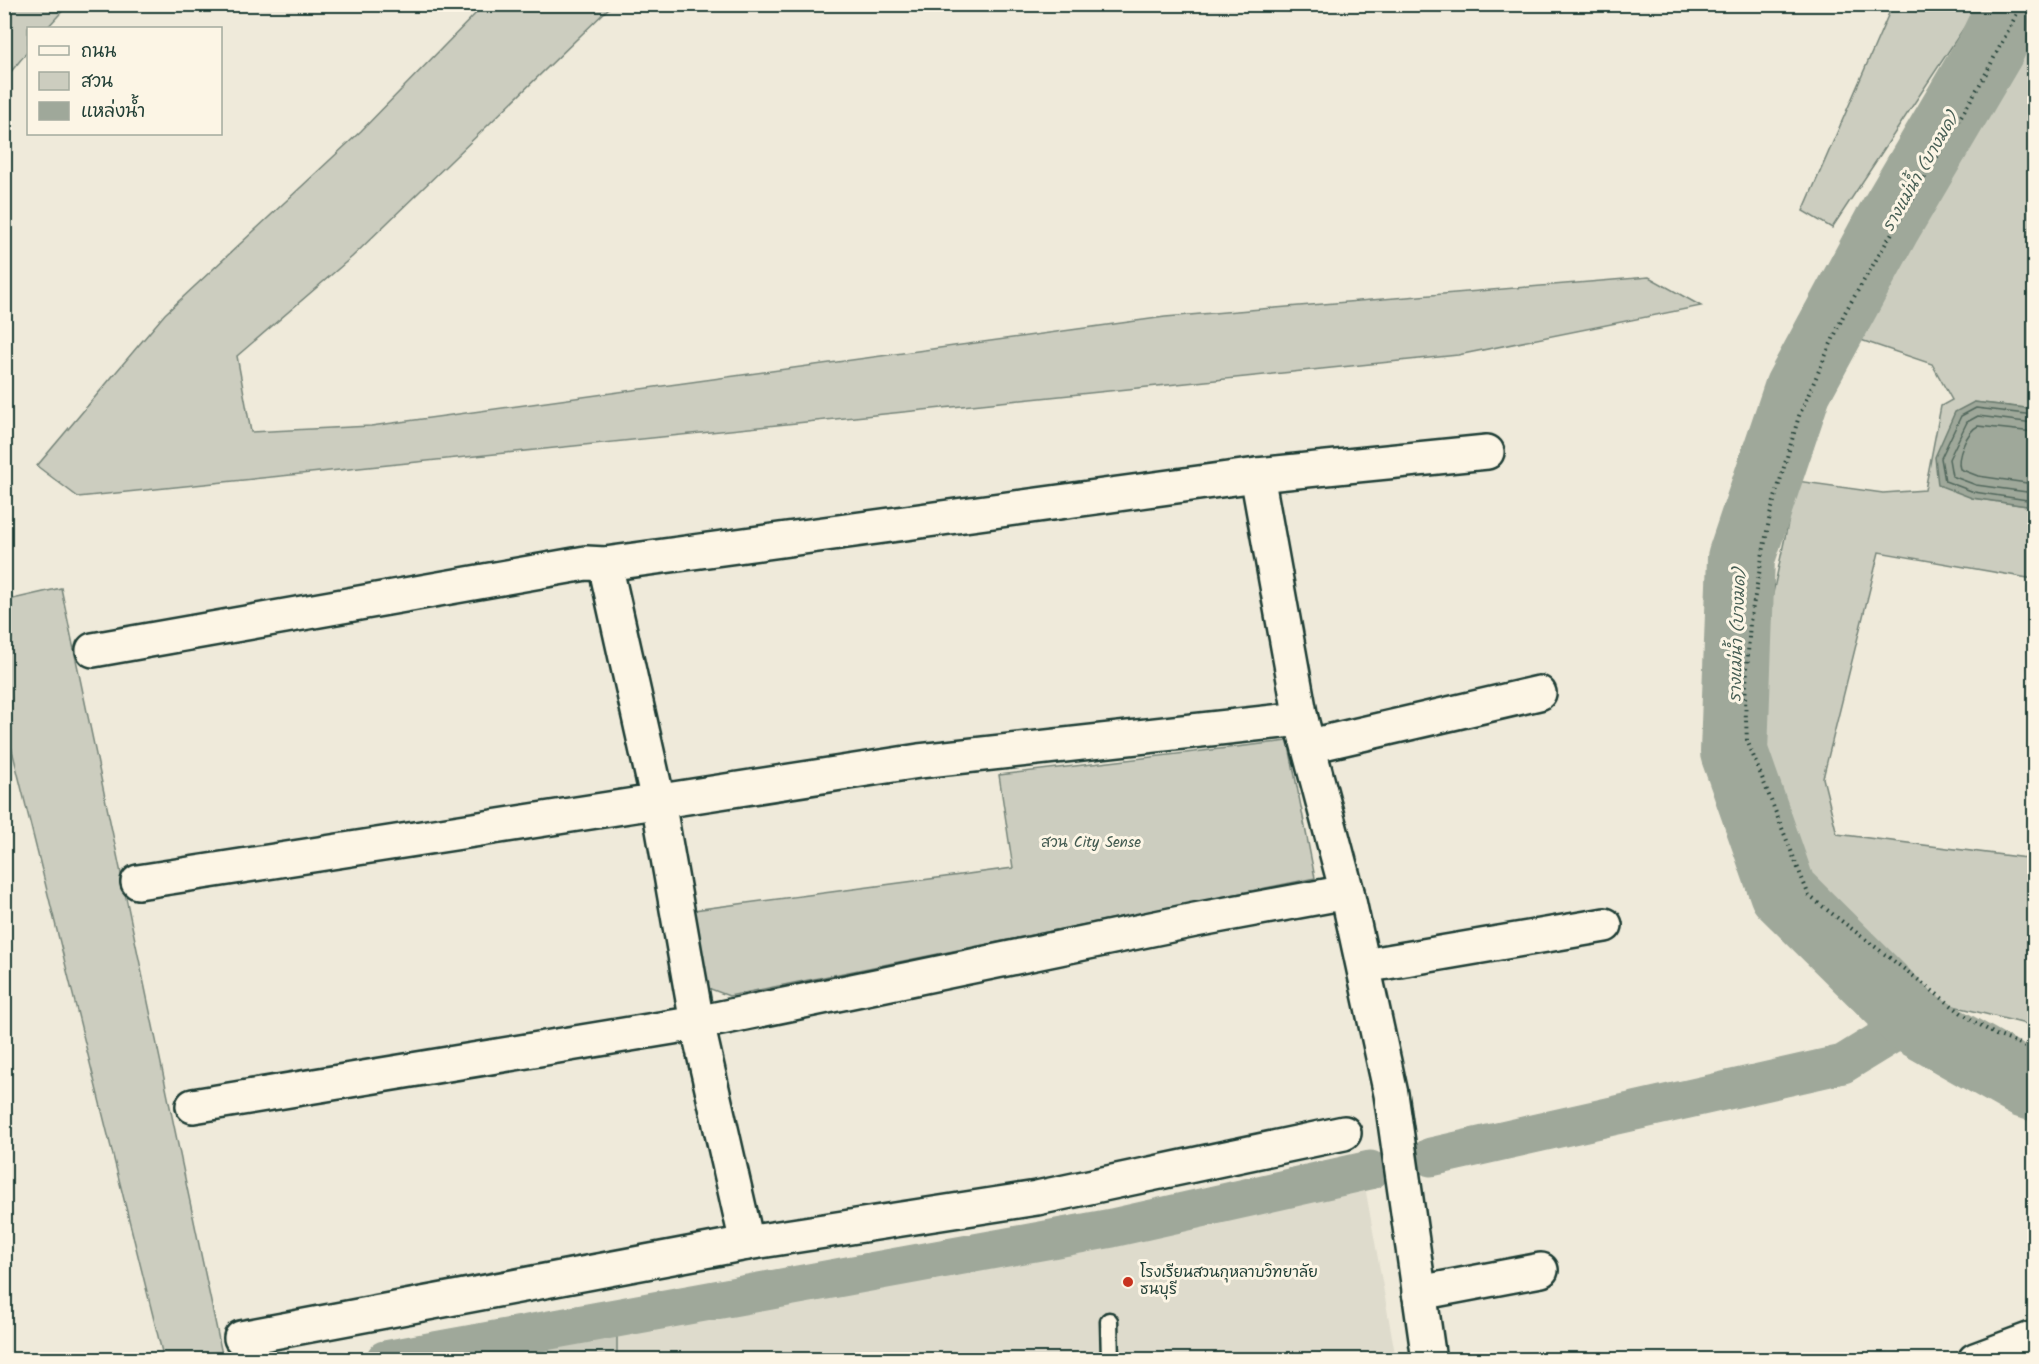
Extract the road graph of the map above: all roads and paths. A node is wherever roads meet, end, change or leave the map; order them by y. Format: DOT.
graph roads {
  1 [pos="2022,4"];
  2 [pos="1487,452"];
  3 [pos="1257,475"];
  4 [pos="605,564"];
  5 [pos="93,650"];
  6 [pos="1539,693"];
  7 [pos="1306,732"];
  8 [pos="658,801"];
  9 [pos="138,882"];
  10 [pos="1347,892"];
  11 [pos="1605,925"];
  12 [pos="1364,966"];
  13 [pos="697,1023"];
  14 [pos="2034,1049"];
  15 [pos="193,1106"];
  16 [pos="1344,1133"];
  17 [pos="747,1243"];
  18 [pos="1541,1270"];
  19 [pos="1419,1293"];
  20 [pos="1109,1321"];
  21 [pos="241,1338"];
  22 [pos="2034,1338"];
  23 [pos="1110,1359"];
  24 [pos="1428,1359"];
  25 [pos="1975,1359"];
  1 -- 14 [label="path"];
  2 -- 3 [label="street"];
  3 -- 4 [label="street"];
  3 -- 7 [label="street"];
  4 -- 5 [label="street"];
  4 -- 8 [label="street"];
  6 -- 7 [label="street"];
  7 -- 8 [label="street"];
  7 -- 10 [label="street"];
  8 -- 9 [label="street"];
  8 -- 13 [label="street"];
  10 -- 12 [label="street"];
  10 -- 13 [label="street"];
  11 -- 12 [label="street"];
  12 -- 19 [label="street"];
  13 -- 15 [label="street"];
  13 -- 17 [label="street"];
  16 -- 17 [label="street"];
  17 -- 21 [label="street"];
  18 -- 19 [label="street"];
  19 -- 24 [label="street"];
  20 -- 23 [label="lane"];
  22 -- 25 [label="street"];
}
